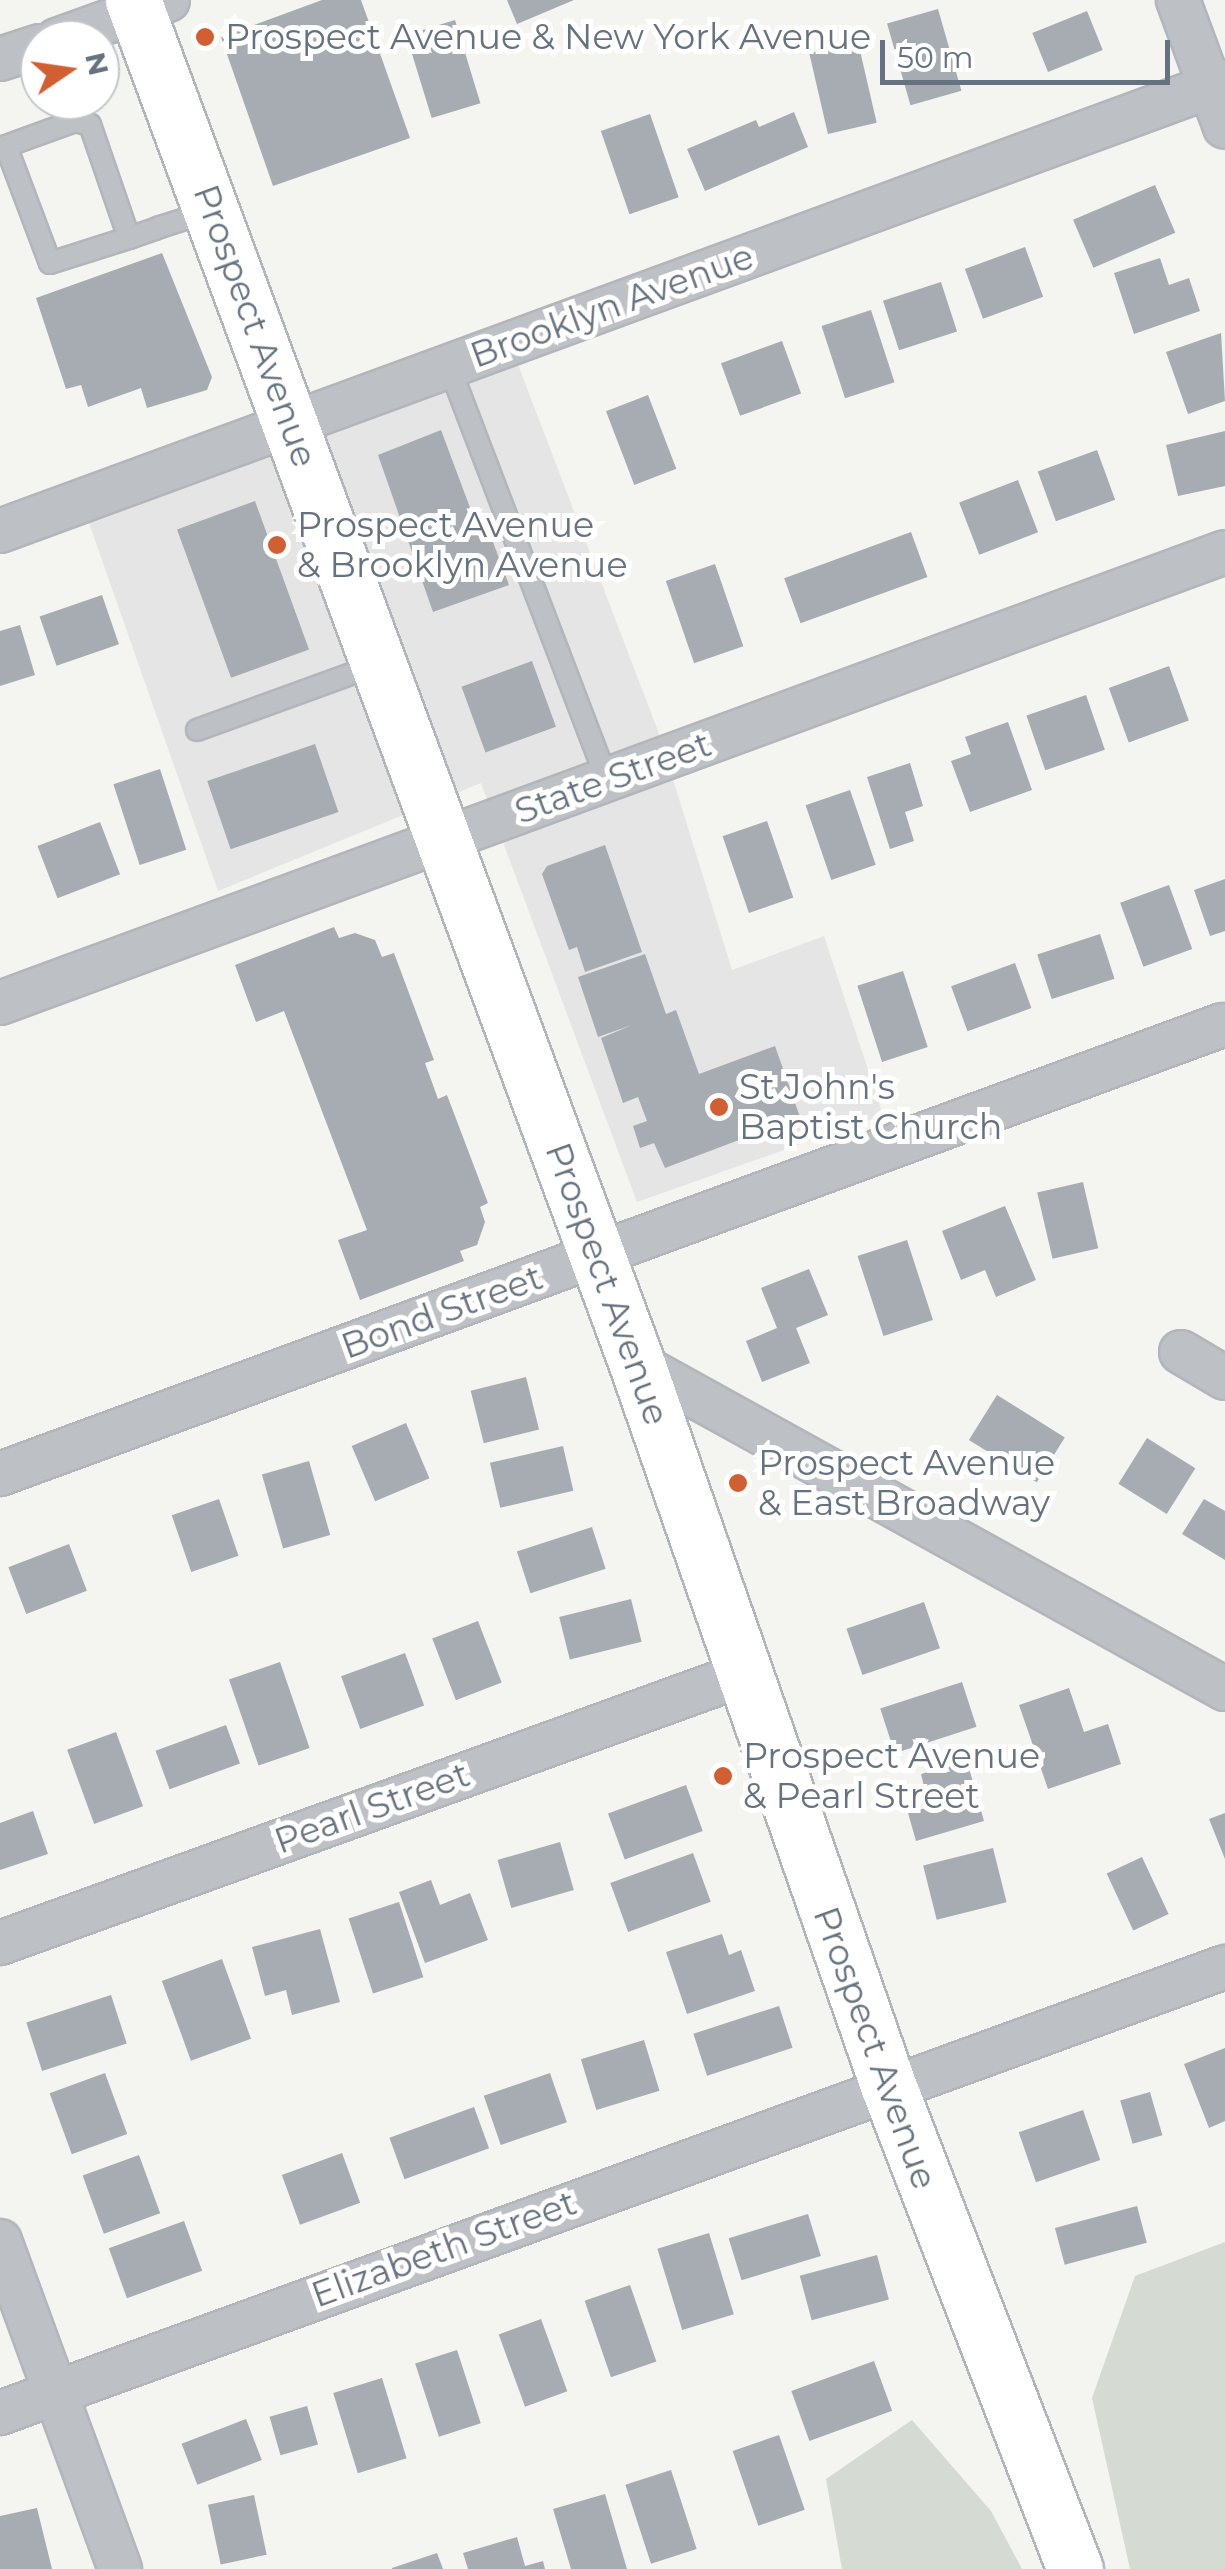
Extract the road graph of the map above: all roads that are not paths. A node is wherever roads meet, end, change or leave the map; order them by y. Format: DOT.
graph roads {
  1 [pos="1178,0"];
  2 [pos="146,4"];
  3 [pos="107,20"];
  4 [pos="1218,84"];
  5 [pos="1225,127"];
  6 [pos="212,211"];
  7 [pos="129,238"];
  8 [pos="448,366"];
  9 [pos="291,424"];
  10 [pos="0,532"];
  11 [pos="1225,552"];
  12 [pos="381,663"];
  13 [pos="197,730"];
  14 [pos="607,780"];
  15 [pos="446,839"];
  16 [pos="0,1003"];
  17 [pos="1222,1025"];
  18 [pos="597,1256"];
  19 [pos="1181,1352"];
  20 [pos="637,1364"];
  21 [pos="1225,1378"];
  22 [pos="0,1474"];
  23 [pos="744,1674"];
  24 [pos="1225,1690"];
  25 [pos="0,1943"];
  26 [pos="1225,1966"];
  27 [pos="888,2085"];
  28 [pos="0,2241"];
  29 [pos="53,2394"];
  30 [pos="0,2413"];
  31 [pos="120,2569"];
  32 [pos="1075,2569"];
  1 -- 4 [label="street"];
  2 -- 3 [label="street"];
  2 -- 6 [label="main road, Prospect Avenue"];
  4 -- 5 [label="street"];
  4 -- 8 [label="street, Brooklyn Avenue"];
  6 -- 7 [label="lane"];
  6 -- 9 [label="main road, Prospect Avenue"];
  7 -- 7 [label="lane"];
  8 -- 9 [label="street, Brooklyn Avenue"];
  8 -- 14 [label="lane"];
  9 -- 10 [label="street, Brooklyn Avenue"];
  9 -- 12 [label="main road, Prospect Avenue"];
  11 -- 14 [label="street, State Street"];
  12 -- 13 [label="lane"];
  12 -- 15 [label="main road, Prospect Avenue"];
  14 -- 15 [label="street, State Street"];
  15 -- 16 [label="street, State Street"];
  15 -- 18 [label="main road, Prospect Avenue"];
  17 -- 18 [label="street, Bond Street"];
  18 -- 20 [label="main road, Prospect Avenue"];
  18 -- 22 [label="street, Bond Street"];
  19 -- 21 [label="street"];
  20 -- 23 [label="main road, Prospect Avenue"];
  20 -- 24 [label="street"];
  23 -- 25 [label="street, Pearl Street"];
  23 -- 27 [label="main road, Prospect Avenue"];
  26 -- 27 [label="street, Elizabeth Street"];
  27 -- 29 [label="street, Elizabeth Street"];
  27 -- 32 [label="main road, Prospect Avenue"];
  28 -- 29 [label="street"];
  29 -- 30 [label="street, Elizabeth Street"];
  29 -- 31 [label="street"];
}
